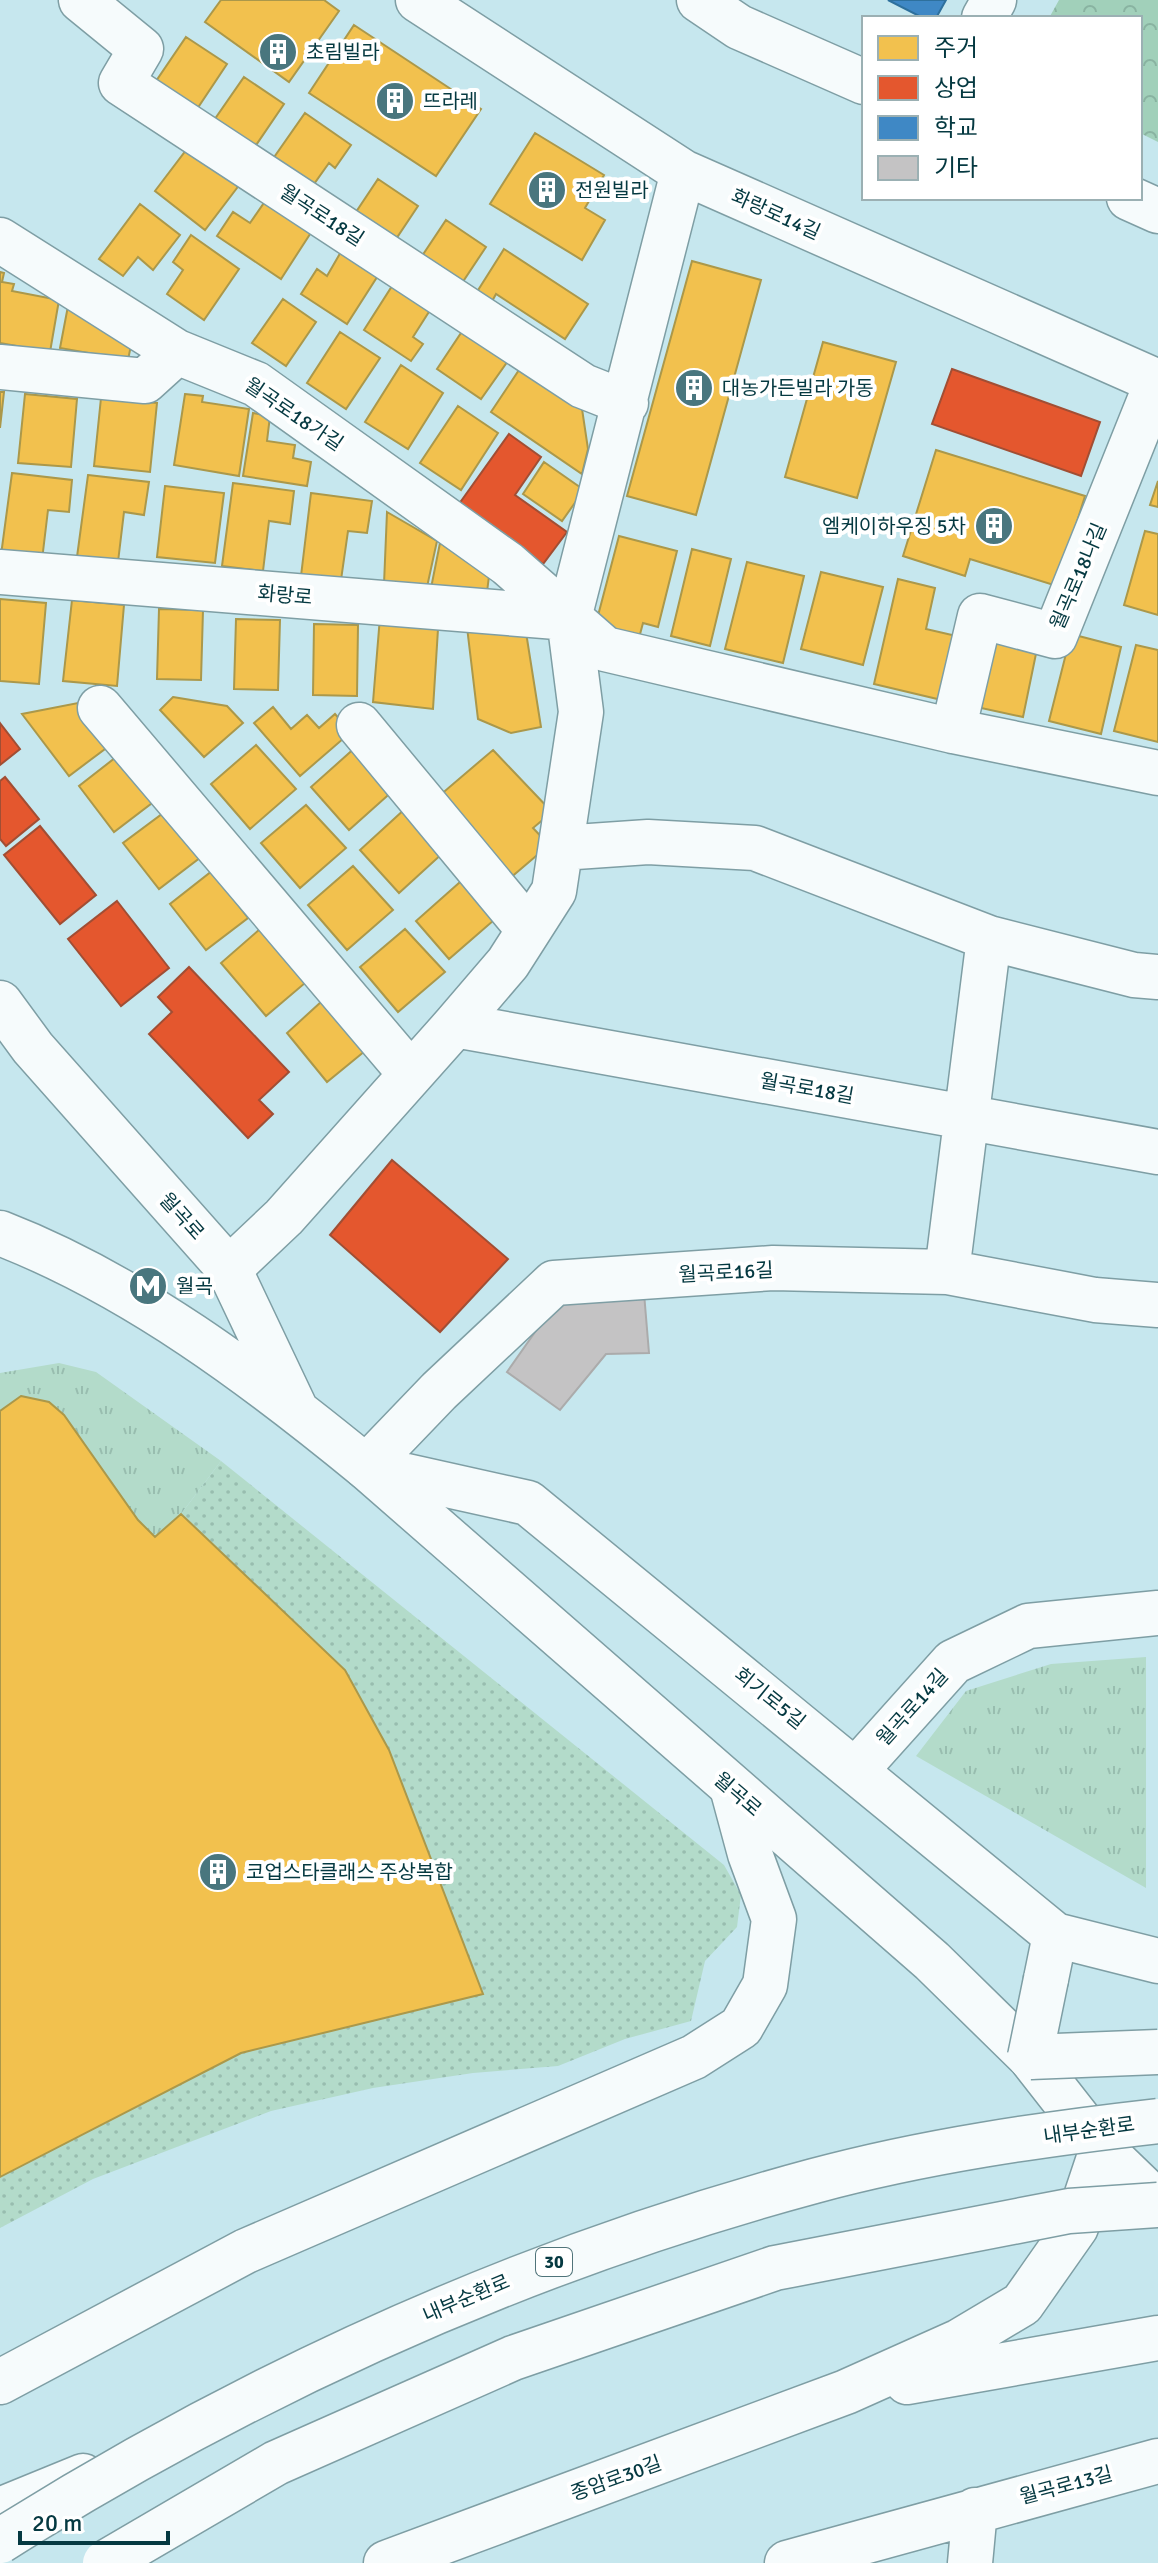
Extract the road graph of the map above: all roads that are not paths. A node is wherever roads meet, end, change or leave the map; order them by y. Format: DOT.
graph roads {
  1 [pos="81,0"];
  2 [pos="418,0"];
  3 [pos="699,0"];
  4 [pos="862,81"];
  5 [pos="683,172"];
  6 [pos="1133,200"];
  7 [pos="1158,211"];
  8 [pos="0,240"];
  9 [pos="177,352"];
  10 [pos="0,367"];
  11 [pos="1158,382"];
  12 [pos="626,403"];
  13 [pos="0,572"];
  14 [pos="569,618"];
  15 [pos="100,708"];
  16 [pos="359,725"];
  17 [pos="953,731"];
  18 [pos="1158,773"];
  19 [pos="561,848"];
  20 [pos="529,930"];
  21 [pos="989,938"];
  22 [pos="1158,977"];
  23 [pos="0,1003"];
  24 [pos="455,1025"];
  25 [pos="409,1072"];
  26 [pos="966,1117"];
  27 [pos="1158,1152"];
  28 [pos="0,1233"];
  29 [pos="229,1269"];
  30 [pos="947,1272"];
  31 [pos="1158,1305"];
  32 [pos="295,1408"];
  33 [pos="366,1467"];
  34 [pos="1158,1613"];
  35 [pos="857,1769"];
  36 [pos="733,1791"];
  37 [pos="1055,1935"];
  38 [pos="1158,1961"];
  39 [pos="1158,2052"];
  40 [pos="1030,2057"];
  41 [pos="1158,2121"];
  42 [pos="1102,2149"];
  43 [pos="1158,2204"];
  44 [pos="1158,2338"];
  45 [pos="0,2382"];
  46 [pos="846,2392"];
  47 [pos="178,2437"];
  48 [pos="1158,2461"];
  49 [pos="0,2510"];
  50 [pos="975,2510"];
  51 [pos="0,2541"];
  52 [pos="105,2563"];
  53 [pos="386,2563"];
  54 [pos="787,2563"];
  55 [pos="970,2563"];
  1 -- 12 [label="main road, 월곡로18길"];
  2 -- 5 [label="main road, 화랑로14길"];
  3 -- 4 [label="main road"];
  5 -- 11 [label="main road, 화랑로14길"];
  5 -- 12 [label="main road"];
  6 -- 7 [label="main road"];
  8 -- 9 [label="main road, 월곡로18가길"];
  9 -- 10 [label="main road"];
  9 -- 14 [label="main road, 월곡로18가길"];
  11 -- 17 [label="main road, 월곡로18나길"];
  12 -- 14 [label="main road"];
  13 -- 14 [label="main road, 화랑로"];
  14 -- 17 [label="main road"];
  14 -- 19 [label="main road"];
  15 -- 25 [label="main road"];
  16 -- 20 [label="main road"];
  17 -- 18 [label="main road"];
  19 -- 20 [label="main road"];
  19 -- 21 [label="main road"];
  20 -- 24 [label="main road"];
  21 -- 22 [label="main road"];
  21 -- 26 [label="main road"];
  23 -- 29 [label="main road, 월곡로"];
  24 -- 25 [label="main road"];
  24 -- 26 [label="main road, 월곡로18길"];
  25 -- 29 [label="main road"];
  26 -- 27 [label="main road, 월곡로18길"];
  26 -- 30 [label="main road"];
  28 -- 32 [label="main road, 월곡로"];
  29 -- 32 [label="main road, 월곡로"];
  30 -- 31 [label="main road, 월곡로16길"];
  30 -- 33 [label="main road, 월곡로16길"];
  32 -- 33 [label="main road, 월곡로"];
  33 -- 35 [label="main road, 회기로5길"];
  33 -- 36 [label="main road, 월곡로"];
  34 -- 35 [label="main road, 월곡로14길"];
  35 -- 37 [label="main road, 회기로5길"];
  36 -- 40 [label="main road, 월곡로"];
  36 -- 45 [label="main road"];
  37 -- 38 [label="main road, 회기로5길"];
  37 -- 40 [label="main road, bridge"];
  39 -- 40 [label="main road, bridge"];
  40 -- 42 [label="main road, 월곡로, bridge"];
  41 -- 47 [label="main road, 내부순환로 / 30, bridge"];
  42 -- 43 [label="main road, 월곡로"];
  42 -- 46 [label="main road, 종암로30길"];
  43 -- 52 [label="main road, bridge"];
  44 -- 46 [label="main road, 종암로30길"];
  46 -- 53 [label="main road, 종암로30길"];
  47 -- 49 [label="main road, bridge"];
  47 -- 51 [label="main road, 내부순환로 / 30, bridge"];
  48 -- 50 [label="main road, 월곡로13길"];
  50 -- 54 [label="main road, 월곡로13길"];
  50 -- 55 [label="main road"];
}
